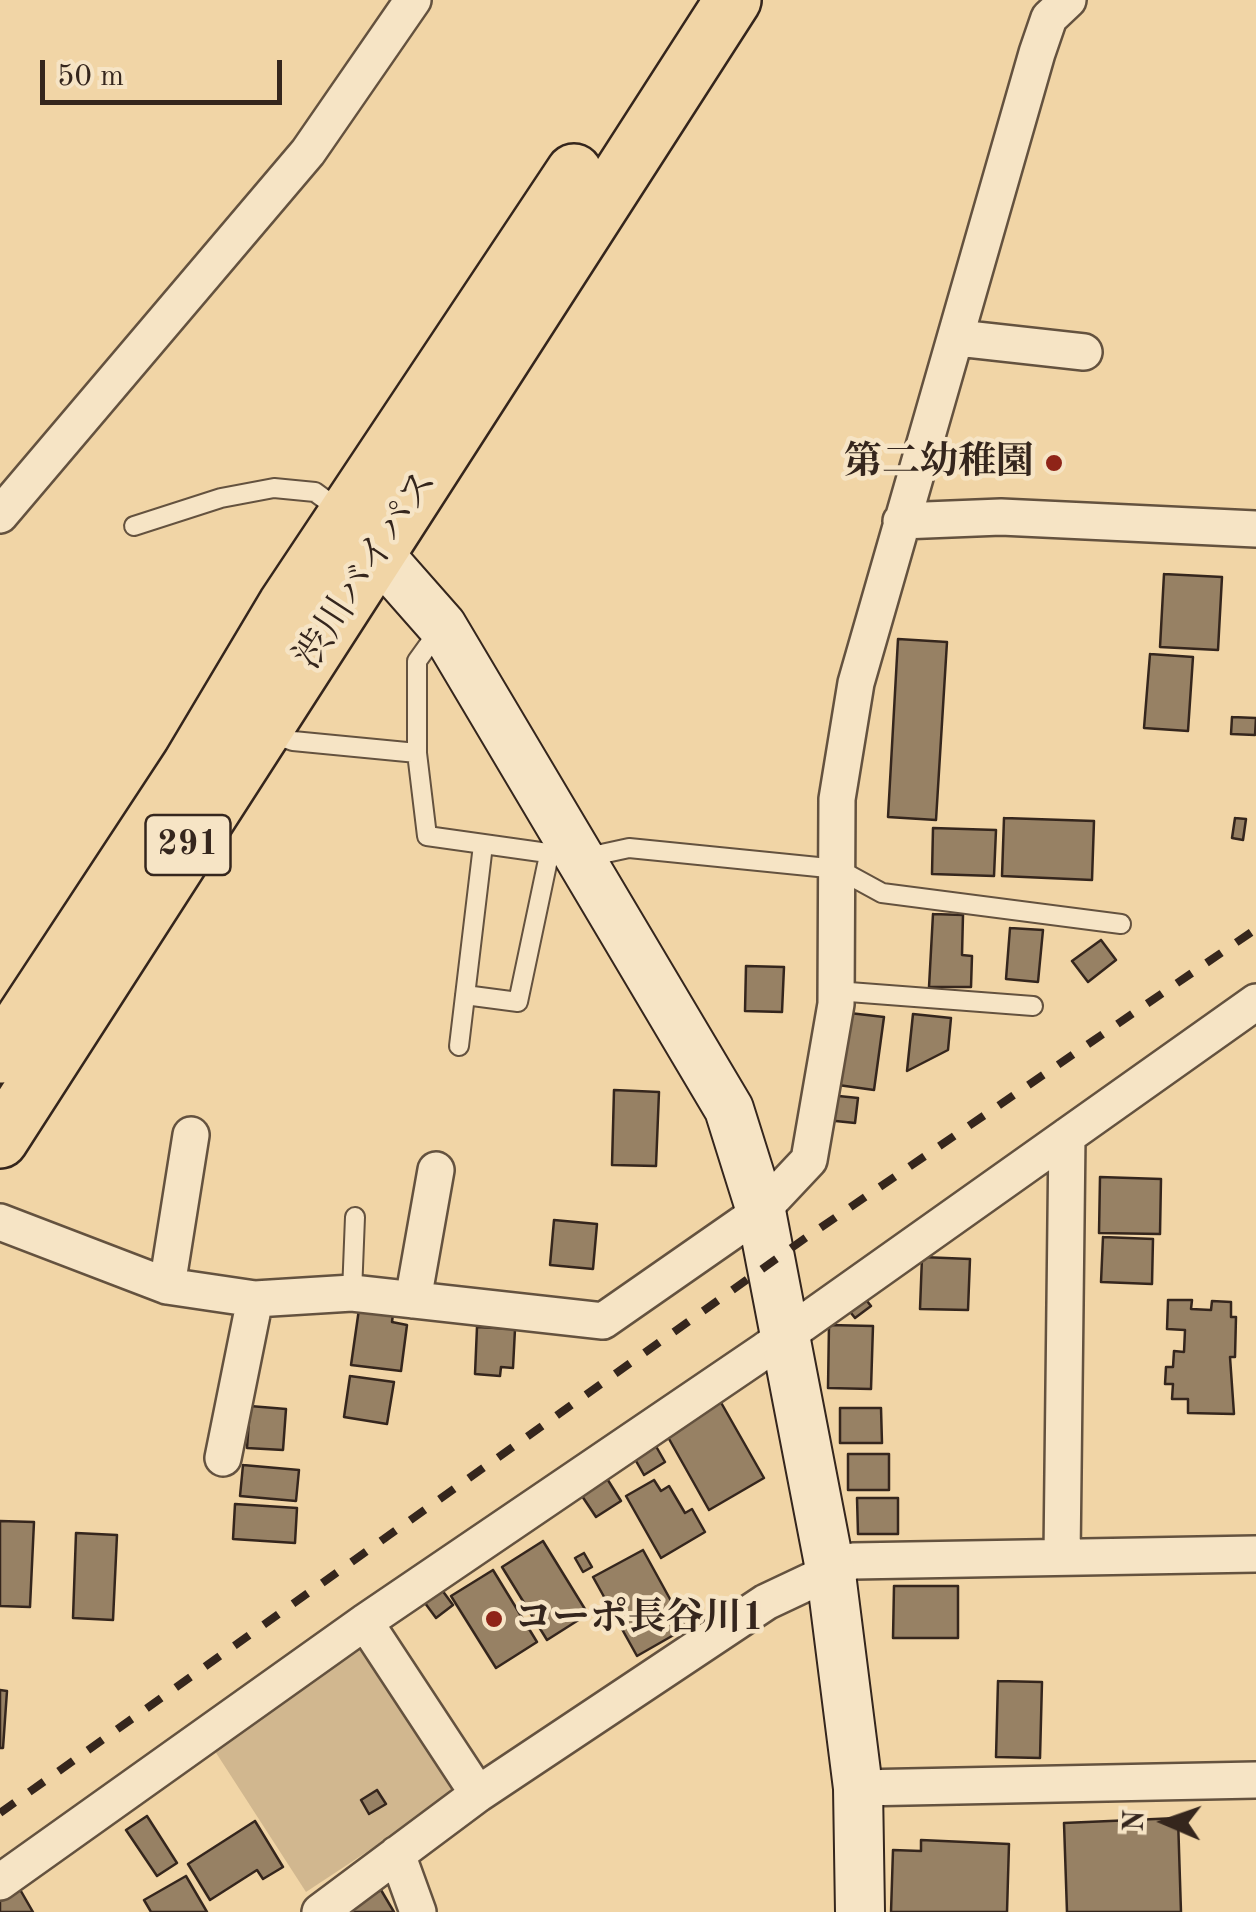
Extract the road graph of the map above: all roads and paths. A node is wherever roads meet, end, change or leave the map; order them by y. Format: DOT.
graph roads {
  1 [pos="413,0"];
  2 [pos="691,0"];
  3 [pos="733,0"];
  4 [pos="1068,0"];
  5 [pos="958,338"];
  6 [pos="1084,352"];
  7 [pos="0,515"];
  8 [pos="901,521"];
  9 [pos="134,526"];
  10 [pos="1256,529"];
  11 [pos="364,536"];
  12 [pos="442,626"];
  13 [pos="262,731"];
  14 [pos="418,753"];
  15 [pos="483,845"];
  16 [pos="566,856"];
  17 [pos="838,870"];
  18 [pos="1121,924"];
  19 [pos="836,991"];
  20 [pos="466,995"];
  21 [pos="1256,1002"];
  22 [pos="1033,1006"];
  23 [pos="459,1046"];
  24 [pos="0,1055"];
  25 [pos="190,1135"];
  26 [pos="1067,1136"];
  27 [pos="0,1140"];
  28 [pos="436,1170"];
  29 [pos="761,1211"];
  30 [pos="356,1217"];
  31 [pos="0,1222"];
  32 [pos="167,1286"];
  33 [pos="352,1293"];
  34 [pos="255,1299"];
  35 [pos="413,1300"];
  36 [pos="784,1337"];
  37 [pos="223,1458"];
  38 [pos="1256,1554"];
  39 [pos="1062,1556"];
  40 [pos="831,1574"];
  41 [pos="365,1622"];
  42 [pos="1256,1780"];
  43 [pos="858,1788"];
  44 [pos="478,1794"];
  45 [pos="397,1854"];
  46 [pos="0,1882"];
  47 [pos="320,1912"];
  48 [pos="418,1912"];
  49 [pos="860,1912"];
  1 -- 7 [label="street"];
  2 -- 11 [label="highway, 渋川バイパス / 291"];
  3 -- 11 [label="highway, 渋川バイパス / 291"];
  4 -- 5 [label="street"];
  5 -- 6 [label="street"];
  5 -- 8 [label="street"];
  8 -- 10 [label="street"];
  8 -- 17 [label="street"];
  9 -- 11 [label="lane"];
  11 -- 12 [label="street"];
  11 -- 13 [label="highway, 渋川バイパス / 291"];
  11 -- 24 [label="highway, 渋川バイパス / 291"];
  12 -- 14 [label="lane"];
  12 -- 16 [label="street"];
  13 -- 14 [label="lane"];
  13 -- 27 [label="highway, 渋川バイパス / 291"];
  14 -- 15 [label="lane"];
  15 -- 16 [label="lane"];
  15 -- 20 [label="lane"];
  16 -- 17 [label="lane"];
  16 -- 20 [label="lane"];
  16 -- 29 [label="street"];
  17 -- 18 [label="lane"];
  17 -- 19 [label="street"];
  19 -- 22 [label="lane"];
  19 -- 29 [label="street"];
  20 -- 23 [label="lane"];
  21 -- 26 [label="street"];
  25 -- 32 [label="street"];
  26 -- 36 [label="street"];
  26 -- 39 [label="street"];
  28 -- 35 [label="street"];
  29 -- 35 [label="street"];
  29 -- 36 [label="street"];
  30 -- 33 [label="lane"];
  31 -- 32 [label="street"];
  32 -- 34 [label="street"];
  33 -- 34 [label="street"];
  33 -- 35 [label="street"];
  34 -- 37 [label="street"];
  36 -- 40 [label="street"];
  36 -- 41 [label="street"];
  38 -- 39 [label="street"];
  39 -- 40 [label="street"];
  40 -- 43 [label="street"];
  40 -- 44 [label="street"];
  41 -- 44 [label="street"];
  41 -- 46 [label="street"];
  42 -- 43 [label="street"];
  43 -- 49 [label="street"];
  44 -- 45 [label="street"];
  45 -- 47 [label="street"];
  45 -- 48 [label="street"];
}
